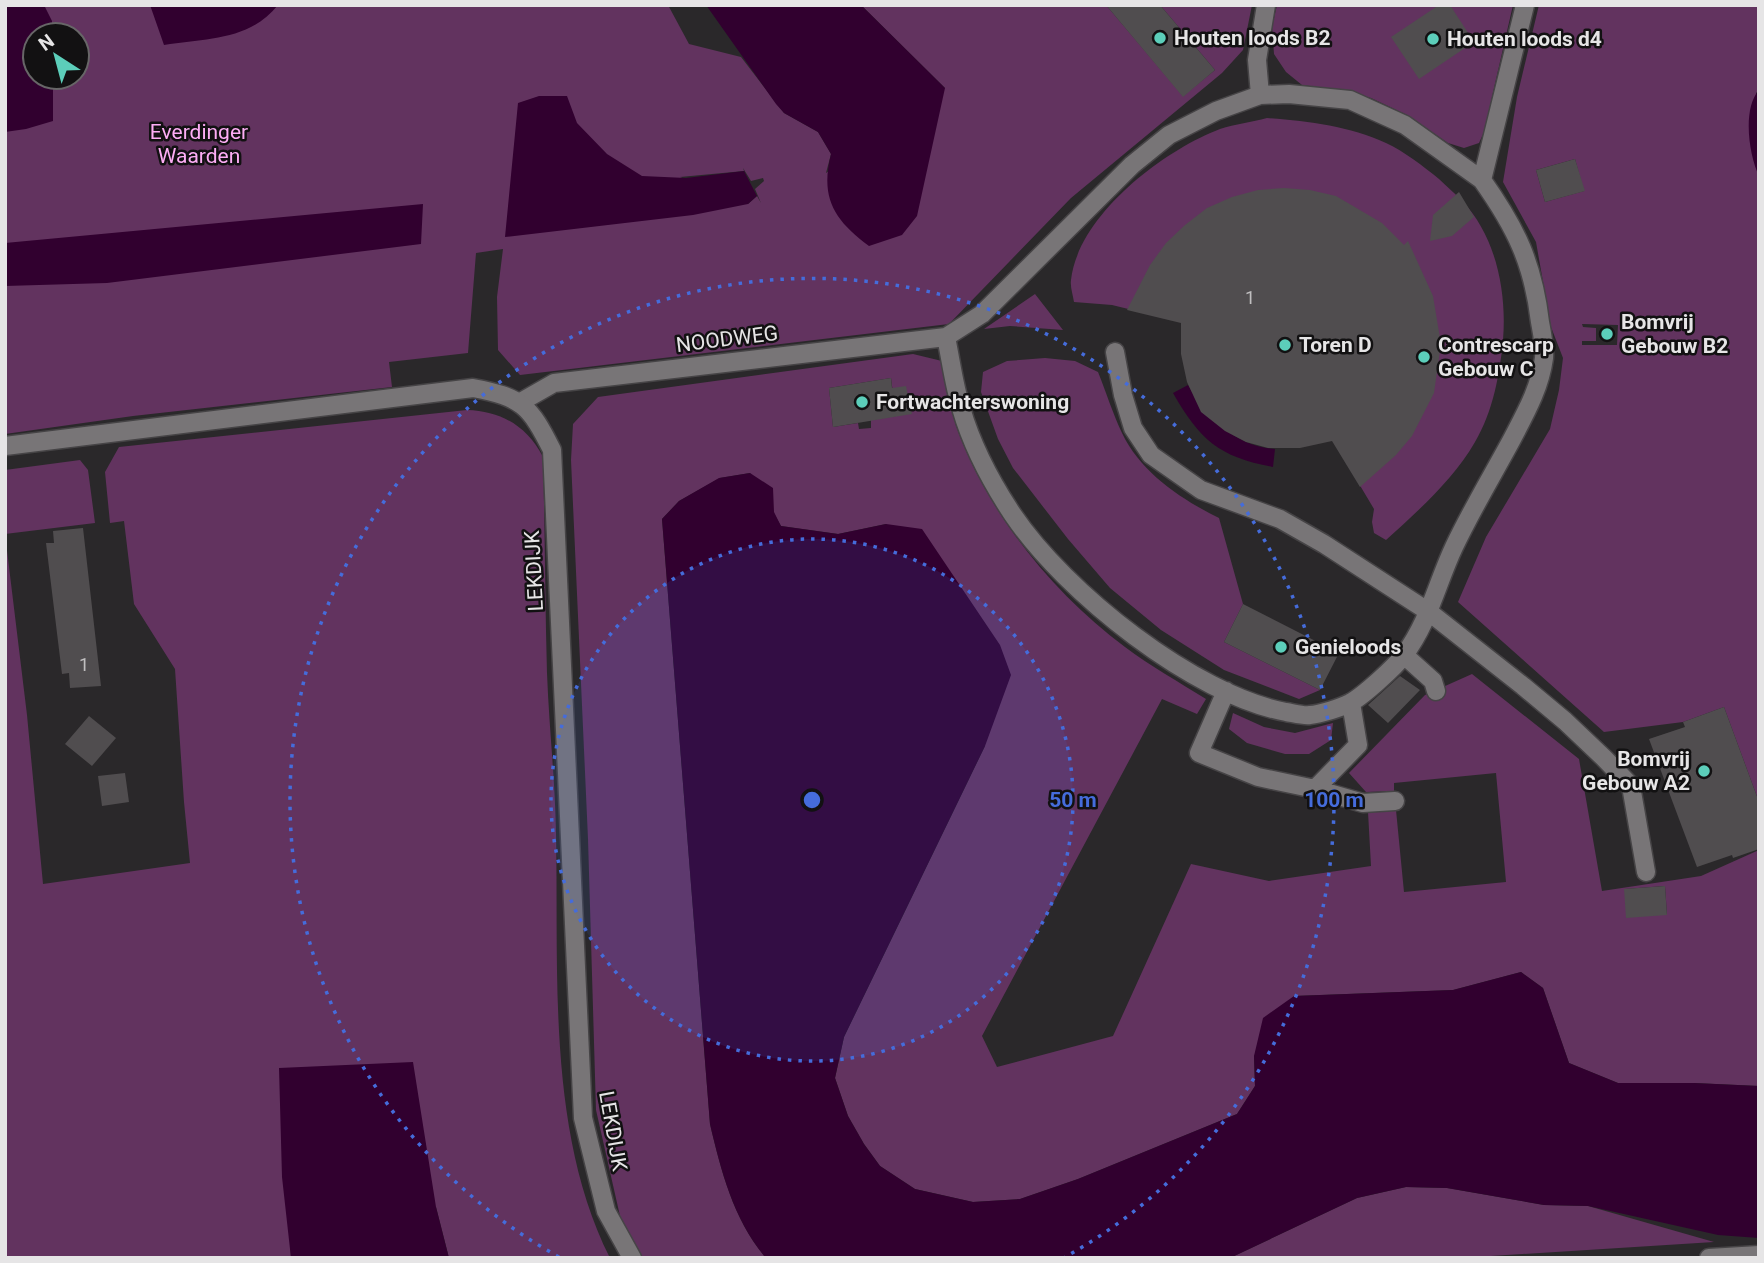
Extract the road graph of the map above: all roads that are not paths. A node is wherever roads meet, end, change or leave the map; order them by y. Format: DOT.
graph roads {
  1 [pos="1266,5"];
  2 [pos="1525,5"];
  3 [pos="1260,95"];
  4 [pos="1482,180"];
  5 [pos="946,337"];
  6 [pos="1115,352"];
  7 [pos="520,402"];
  8 [pos="5,446"];
  9 [pos="1429,612"];
  10 [pos="1404,655"];
  11 [pos="1226,691"];
  12 [pos="1436,691"];
  13 [pos="1351,702"];
  14 [pos="1315,789"];
  15 [pos="1395,801"];
  16 [pos="1646,872"];
  17 [pos="1759,1255"];
  18 [pos="632,1258"];
  19 [pos="1709,1258"];
  1 -- 3 [label="street"];
  2 -- 4 [label="street"];
  3 -- 4 [label="street"];
  3 -- 5 [label="street"];
  4 -- 9 [label="street"];
  5 -- 7 [label="street, NOODWEG"];
  5 -- 11 [label="street"];
  6 -- 9 [label="street"];
  7 -- 8 [label="street"];
  7 -- 18 [label="street, LEKDIJK"];
  9 -- 10 [label="street"];
  9 -- 16 [label="street"];
  10 -- 12 [label="street"];
  10 -- 13 [label="street"];
  11 -- 13 [label="street"];
  11 -- 14 [label="street"];
  13 -- 14 [label="street"];
  14 -- 15 [label="street"];
  17 -- 19 [label="street"];
}
